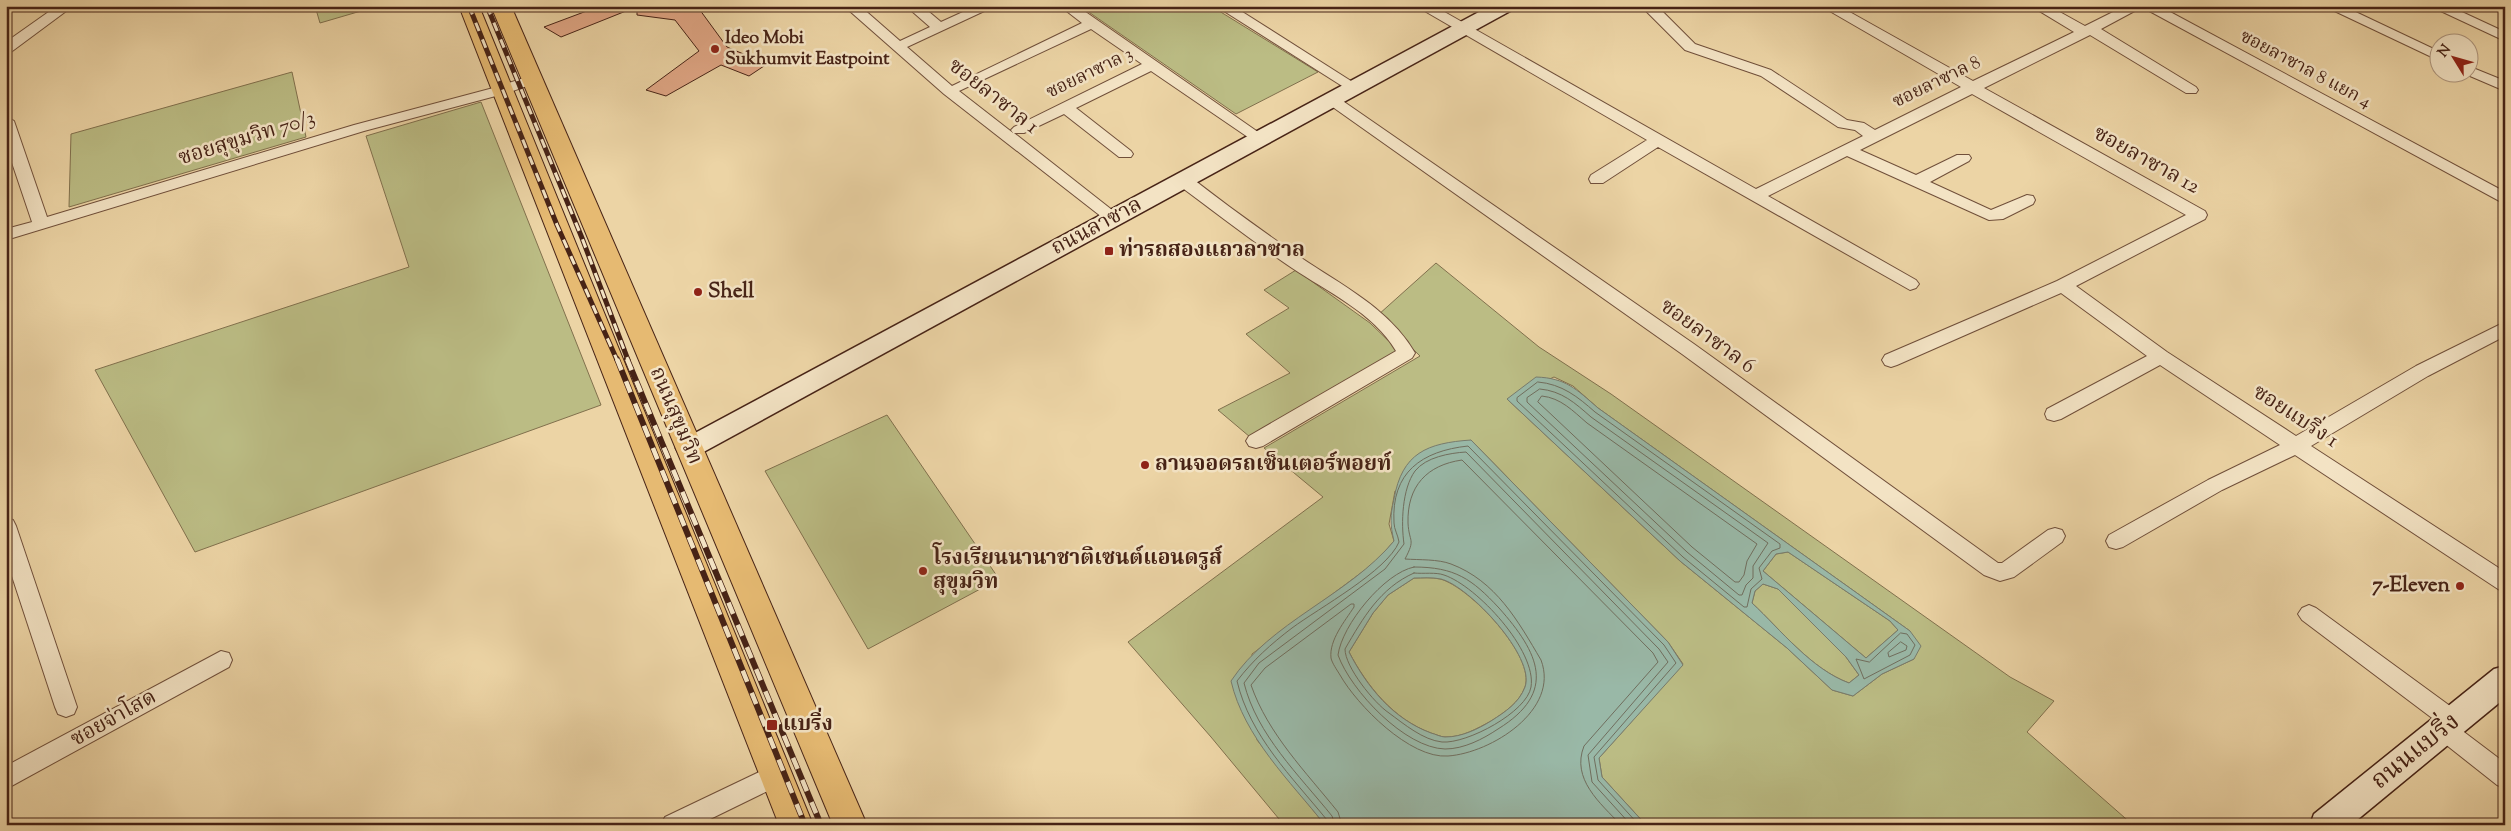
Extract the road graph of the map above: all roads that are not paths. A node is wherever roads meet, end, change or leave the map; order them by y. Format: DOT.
graph roads {
  1 [pos="66,6"];
  2 [pos="469,6"];
  3 [pos="501,6"];
  4 [pos="851,6"];
  5 [pos="912,6"];
  6 [pos="988,6"];
  7 [pos="1066,6"];
  8 [pos="1223,6"];
  9 [pos="1423,6"];
  10 [pos="1504,6"];
  11 [pos="1648,6"];
  12 [pos="1828,6"];
  13 [pos="2038,6"];
  14 [pos="2136,6"];
  15 [pos="2148,6"];
  16 [pos="2331,6"];
  17 [pos="2437,6"];
  18 [pos="1091,24"];
  19 [pos="939,28"];
  20 [pos="1464,29"];
  21 [pos="2088,30"];
  22 [pos="2505,37"];
  23 [pos="904,44"];
  24 [pos="6,49"];
  25 [pos="2428,51"];
  26 [pos="1151,65"];
  27 [pos="2478,75"];
  28 [pos="533,79"];
  29 [pos="959,87"];
  30 [pos="2505,87"];
  31 [pos="1355,88"];
  32 [pos="1973,88"];
  33 [pos="502,90"];
  34 [pos="2192,90"];
  35 [pos="1332,100"];
  36 [pos="1065,107"];
  37 [pos="6,121"];
  38 [pos="1842,124"];
  39 [pos="1019,130"];
  40 [pos="1874,136"];
  41 [pos="1260,139"];
  42 [pos="1658,140"];
  43 [pos="1853,147"];
  44 [pos="1125,154"];
  45 [pos="1963,158"];
  46 [pos="1597,179"];
  47 [pos="1183,180"];
  48 [pos="1916,182"];
  49 [pos="1755,196"];
  50 [pos="2505,199"];
  51 [pos="2027,200"];
  52 [pos="1113,218"];
  53 [pos="41,225"];
  54 [pos="6,235"];
  55 [pos="1910,284"];
  56 [pos="2063,285"];
  57 [pos="2505,328"];
  58 [pos="2161,357"];
  59 [pos="1891,360"];
  60 [pos="2054,414"];
  61 [pos="1256,441"];
  62 [pos="2295,446"];
  63 [pos="689,448"];
  64 [pos="652,467"];
  65 [pos="6,526"];
  66 [pos="2055,536"];
  67 [pos="2116,541"];
  68 [pos="2505,583"];
  69 [pos="2309,614"];
  70 [pos="221,660"];
  71 [pos="2502,685"];
  72 [pos="66,707"];
  73 [pos="2448,725"];
  74 [pos="776,775"];
  75 [pos="2505,777"];
  76 [pos="6,778"];
  77 [pos="673,825"];
  78 [pos="796,825"];
  79 [pos="850,825"];
  80 [pos="2326,825"];
  1 -- 24 [label="street"];
  2 -- 33 [label="highway, ถนนสุขุมวิท"];
  3 -- 28 [label="highway, ถนนสุขุมวิท"];
  4 -- 52 [label="street, ซอยลาซาล 1"];
  5 -- 19 [label="street"];
  6 -- 19 [label="street"];
  7 -- 18 [label="street, ซอยลาซาล 3"];
  8 -- 31 [label="street"];
  9 -- 20 [label="street"];
  10 -- 20 [label="street, ถนนลาซาล"];
  11 -- 38 [label="street"];
  12 -- 32 [label="street, ซอยลาซาล 12"];
  13 -- 21 [label="street"];
  14 -- 21 [label="street, ซอยลาซาล 8"];
  15 -- 50 [label="street, ซอยลาซาล 8 แยก 4"];
  16 -- 25 [label="street"];
  17 -- 22 [label="street"];
  18 -- 26 [label="street, ซอยลาซาล 3"];
  18 -- 29 [label="street"];
  19 -- 23 [label="street"];
  20 -- 31 [label="street, ถนนลาซาล"];
  20 -- 42 [label="street"];
  21 -- 32 [label="street, ซอยลาซาล 8"];
  21 -- 34 [label="street"];
  26 -- 36 [label="street, ซอยลาซาล 3"];
  26 -- 41 [label="street, ซอยลาซาล 3"];
  27 -- 30 [label="street"];
  28 -- 33 [label="street"];
  28 -- 63 [label="highway, ถนนสุขุมวิท"];
  31 -- 35 [label="street, ถนนลาซาล"];
  32 -- 40 [label="street, ซอยลาซาล 8"];
  32 -- 56 [label="street, ซอยลาซาล 12"];
  33 -- 53 [label="street, ซอยสุขุมวิท 70/3"];
  33 -- 64 [label="highway, ถนนสุขุมวิท"];
  35 -- 41 [label="street, ถนนลาซาล"];
  35 -- 66 [label="street, ซอยลาซาล 6"];
  36 -- 39 [label="street, ซอยลาซาล 3"];
  36 -- 44 [label="street"];
  37 -- 53 [label="street"];
  38 -- 40 [label="street"];
  38 -- 43 [label="street"];
  40 -- 43 [label="street, ซอยลาซาล 8"];
  41 -- 47 [label="street, ถนนลาซาล"];
  42 -- 46 [label="street"];
  42 -- 49 [label="street"];
  43 -- 48 [label="street"];
  43 -- 49 [label="street, ซอยลาซาล 8"];
  45 -- 48 [label="street"];
  47 -- 52 [label="street, ถนนลาซาล"];
  47 -- 61 [label="street"];
  48 -- 51 [label="street"];
  49 -- 55 [label="street"];
  52 -- 63 [label="street, ถนนลาซาล"];
  53 -- 54 [label="street, ซอยสุขุมวิท 70/3"];
  56 -- 58 [label="street, ซอยแบริ่ง 1"];
  56 -- 59 [label="street, ซอยลาซาล 12"];
  57 -- 62 [label="street"];
  58 -- 60 [label="street"];
  58 -- 62 [label="street, ซอยแบริ่ง 1"];
  62 -- 67 [label="street"];
  62 -- 68 [label="street, ซอยแบริ่ง 1"];
  63 -- 64 [label="highway"];
  63 -- 79 [label="highway, ถนนสุขุมวิท"];
  64 -- 74 [label="highway, ถนนสุขุมวิท"];
  65 -- 72 [label="street"];
  69 -- 73 [label="street"];
  70 -- 76 [label="street, ซอยจ่าโสด"];
  71 -- 73 [label="street, ถนนแบริ่ง"];
  73 -- 75 [label="street"];
  73 -- 80 [label="street, ถนนแบริ่ง"];
  74 -- 77 [label="street"];
  74 -- 78 [label="highway, ถนนสุขุมวิท"];
}
